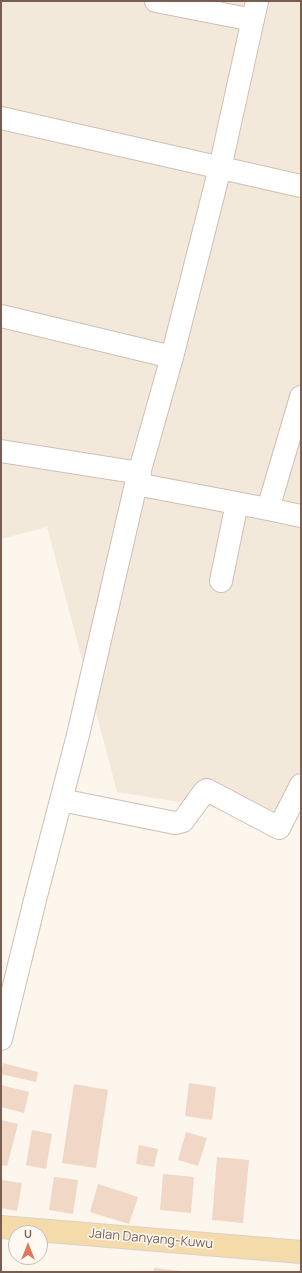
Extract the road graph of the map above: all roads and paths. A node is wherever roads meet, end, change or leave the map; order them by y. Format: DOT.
graph roads {
  1 [pos="156,1"];
  2 [pos="255,11"];
  3 [pos="1,118"];
  4 [pos="220,168"];
  5 [pos="301,186"];
  6 [pos="1,316"];
  7 [pos="172,357"];
  8 [pos="301,397"];
  9 [pos="1,451"];
  10 [pos="138,478"];
  11 [pos="238,503"];
  12 [pos="268,509"];
  13 [pos="301,516"];
  14 [pos="221,581"];
  15 [pos="301,784"];
  16 [pos="61,800"];
  17 [pos="1,1040"];
  18 [pos="1,1227"];
  19 [pos="301,1252"];
  1 -- 2 [label="street"];
  2 -- 4 [label="street"];
  3 -- 4 [label="street"];
  4 -- 5 [label="street"];
  4 -- 7 [label="street"];
  6 -- 7 [label="street"];
  7 -- 10 [label="street"];
  8 -- 12 [label="street"];
  9 -- 10 [label="street"];
  10 -- 11 [label="street"];
  10 -- 16 [label="street"];
  11 -- 12 [label="street"];
  11 -- 14 [label="street"];
  12 -- 13 [label="street"];
  15 -- 16 [label="street"];
  16 -- 17 [label="street"];
  18 -- 19 [label="main road, Jalan Danyang-Kuwu"];
}
